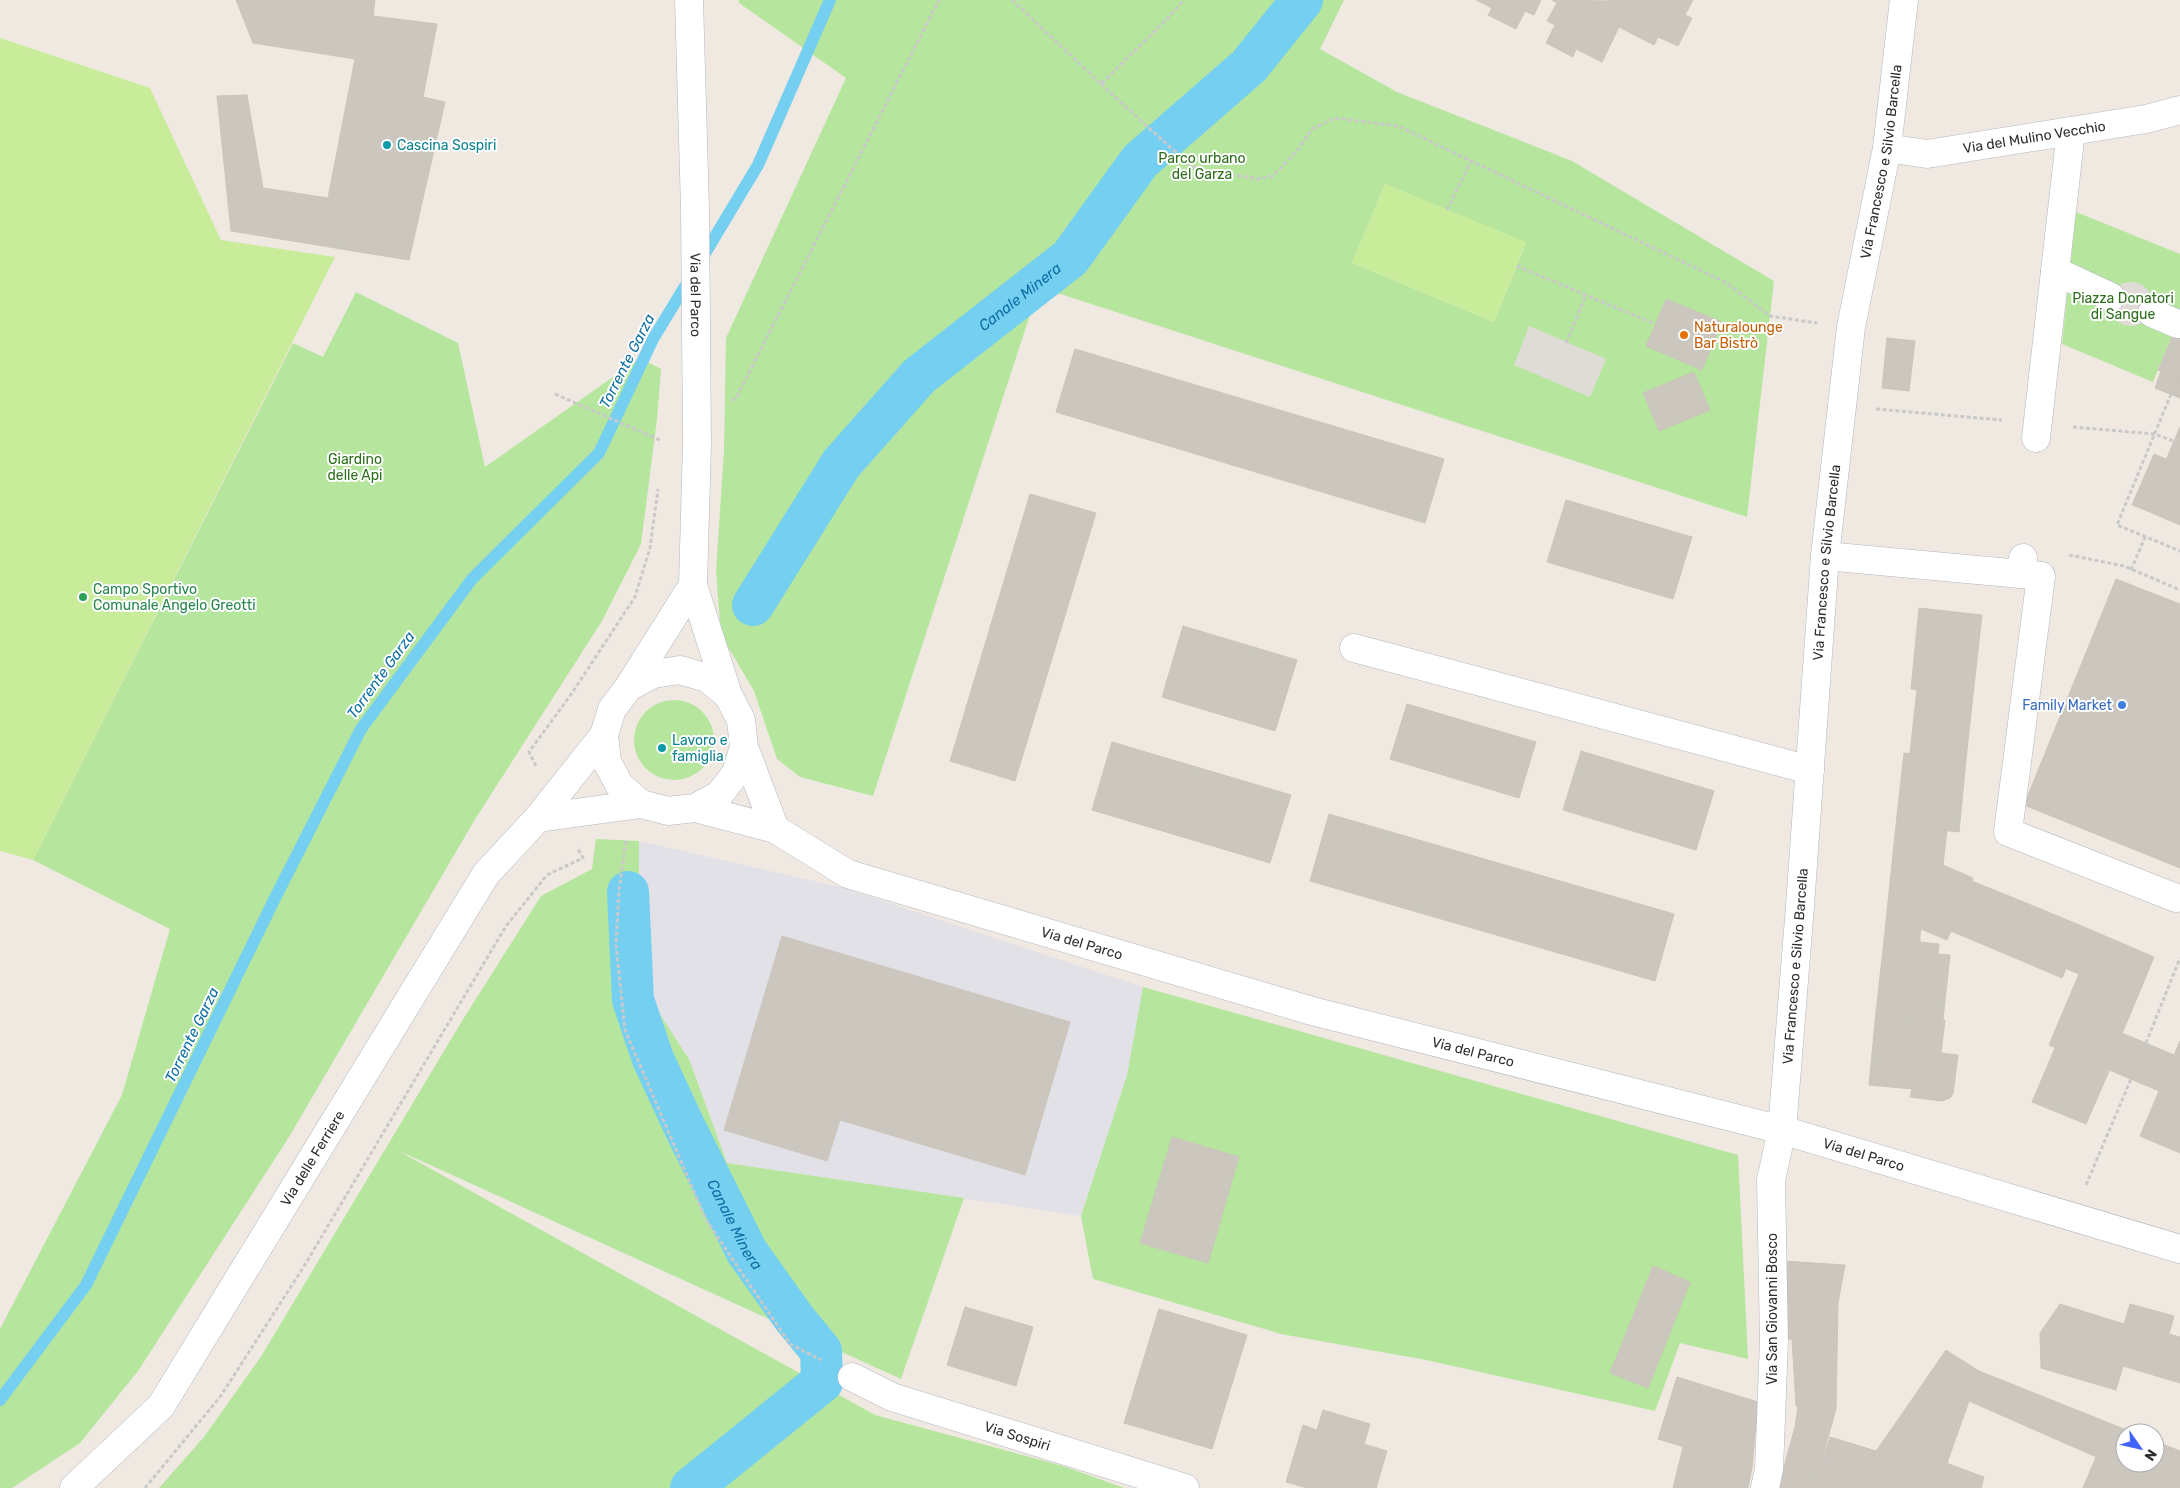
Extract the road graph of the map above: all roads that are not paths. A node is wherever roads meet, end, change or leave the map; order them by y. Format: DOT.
graph roads {
  1 [pos="1904,0"];
  2 [pos="689,2"];
  3 [pos="2180,110"];
  4 [pos="2071,131"];
  5 [pos="1886,148"];
  6 [pos="2055,271"];
  7 [pos="2111,296"];
  8 [pos="2152,313"];
  9 [pos="2178,324"];
  10 [pos="2036,438"];
  11 [pos="1825,556"];
  12 [pos="693,585"];
  13 [pos="1354,648"];
  14 [pos="629,687"];
  15 [pos="728,695"];
  16 [pos="604,735"];
  17 [pos="744,747"];
  18 [pos="1810,770"];
  19 [pos="642,804"];
  20 [pos="695,808"];
  21 [pos="538,818"];
  22 [pos="775,829"];
  23 [pos="2176,898"];
  24 [pos="1782,1130"];
  25 [pos="2180,1248"];
  26 [pos="852,1377"];
  27 [pos="74,1488"];
  28 [pos="1184,1488"];
  29 [pos="1765,1488"];
  1 -- 5 [label="street, Via Francesco e Silvio Barcella"];
  2 -- 12 [label="street, Via del Parco"];
  3 -- 4 [label="street, Via del Mulino Vecchio"];
  4 -- 5 [label="street, Via del Mulino Vecchio"];
  4 -- 6 [label="street"];
  5 -- 11 [label="street, Via Francesco e Silvio Barcella"];
  6 -- 7 [label="street"];
  6 -- 10 [label="street"];
  8 -- 9 [label="street"];
  11 -- 18 [label="street, Via Francesco e Silvio Barcella"];
  11 -- 23 [label="street"];
  12 -- 14 [label="street, Via del Parco"];
  12 -- 15 [label="street, Via del Parco"];
  13 -- 18 [label="street"];
  14 -- 15 [label="street, Via del Parco"];
  14 -- 16 [label="street, Via del Parco"];
  15 -- 17 [label="street, Via del Parco"];
  16 -- 19 [label="street, Via del Parco"];
  16 -- 21 [label="street, Via delle Ferriere"];
  17 -- 20 [label="street, Via del Parco"];
  17 -- 22 [label="street, Via del Parco"];
  18 -- 24 [label="street, Via Francesco e Silvio Barcella"];
  19 -- 20 [label="street, Via del Parco"];
  19 -- 21 [label="street"];
  20 -- 22 [label="street, Via del Parco"];
  21 -- 27 [label="street, Via delle Ferriere"];
  22 -- 24 [label="street, Via del Parco"];
  24 -- 25 [label="street, Via del Parco"];
  24 -- 29 [label="street, Via San Giovanni Bosco"];
  26 -- 28 [label="street, Via Sospiri"];
}
